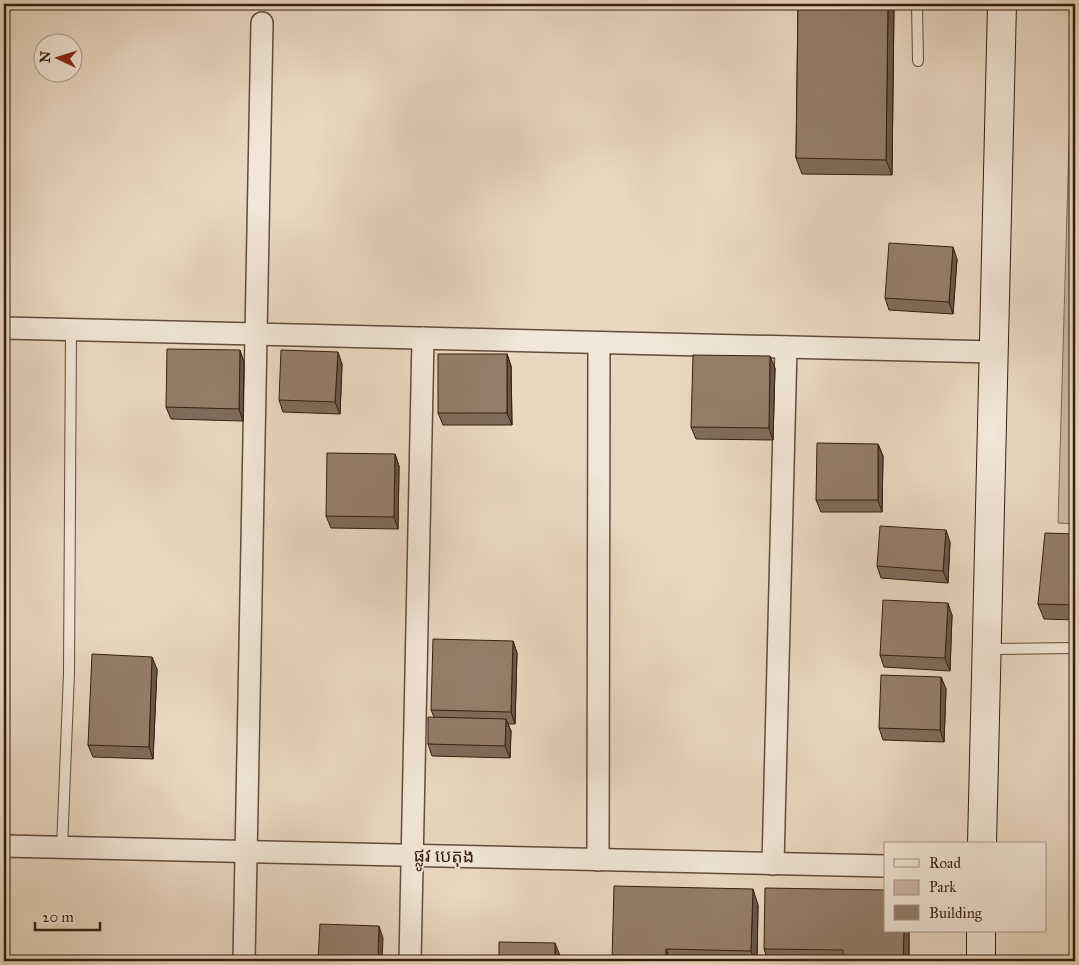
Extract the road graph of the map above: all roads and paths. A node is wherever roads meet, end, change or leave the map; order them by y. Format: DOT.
graph roads {
  1 [pos="917,4"];
  2 [pos="1002,4"];
  3 [pos="262,23"];
  4 [pos="918,61"];
  5 [pos="4,328"];
  6 [pos="71,329"];
  7 [pos="256,334"];
  8 [pos="423,338"];
  9 [pos="599,343"];
  10 [pos="786,347"];
  11 [pos="994,352"];
  12 [pos="1075,648"];
  13 [pos="987,649"];
  14 [pos="982,842"];
  15 [pos="4,846"];
  16 [pos="62,848"];
  17 [pos="246,852"];
  18 [pos="412,856"];
  19 [pos="598,860"];
  20 [pos="774,864"];
  21 [pos="884,866"];
  22 [pos="981,932"];
  23 [pos="244,961"];
  24 [pos="410,961"];
  25 [pos="981,961"];
  1 -- 4 [label="lane"];
  2 -- 11 [label="main road"];
  3 -- 7 [label="street"];
  5 -- 6 [label="street"];
  6 -- 7 [label="street"];
  6 -- 16 [label="lane"];
  7 -- 8 [label="street"];
  7 -- 17 [label="street"];
  8 -- 9 [label="street"];
  8 -- 18 [label="street"];
  9 -- 10 [label="street"];
  9 -- 19 [label="street"];
  10 -- 11 [label="street"];
  10 -- 20 [label="street"];
  11 -- 13 [label="main road"];
  12 -- 13 [label="lane"];
  13 -- 14 [label="main road"];
  15 -- 16 [label="street, ផ្លូវ បេតុង"];
  16 -- 17 [label="street, ផ្លូវ បេតុង"];
  17 -- 18 [label="street, ផ្លូវ បេតុង"];
  17 -- 23 [label="street"];
  18 -- 19 [label="street, ផ្លូវ បេតុង"];
  18 -- 24 [label="street"];
  19 -- 20 [label="street, ផ្លូវ បេតុង"];
  20 -- 21 [label="street, ផ្លូវ បេតុង"];
  22 -- 25 [label="main road"];
}
